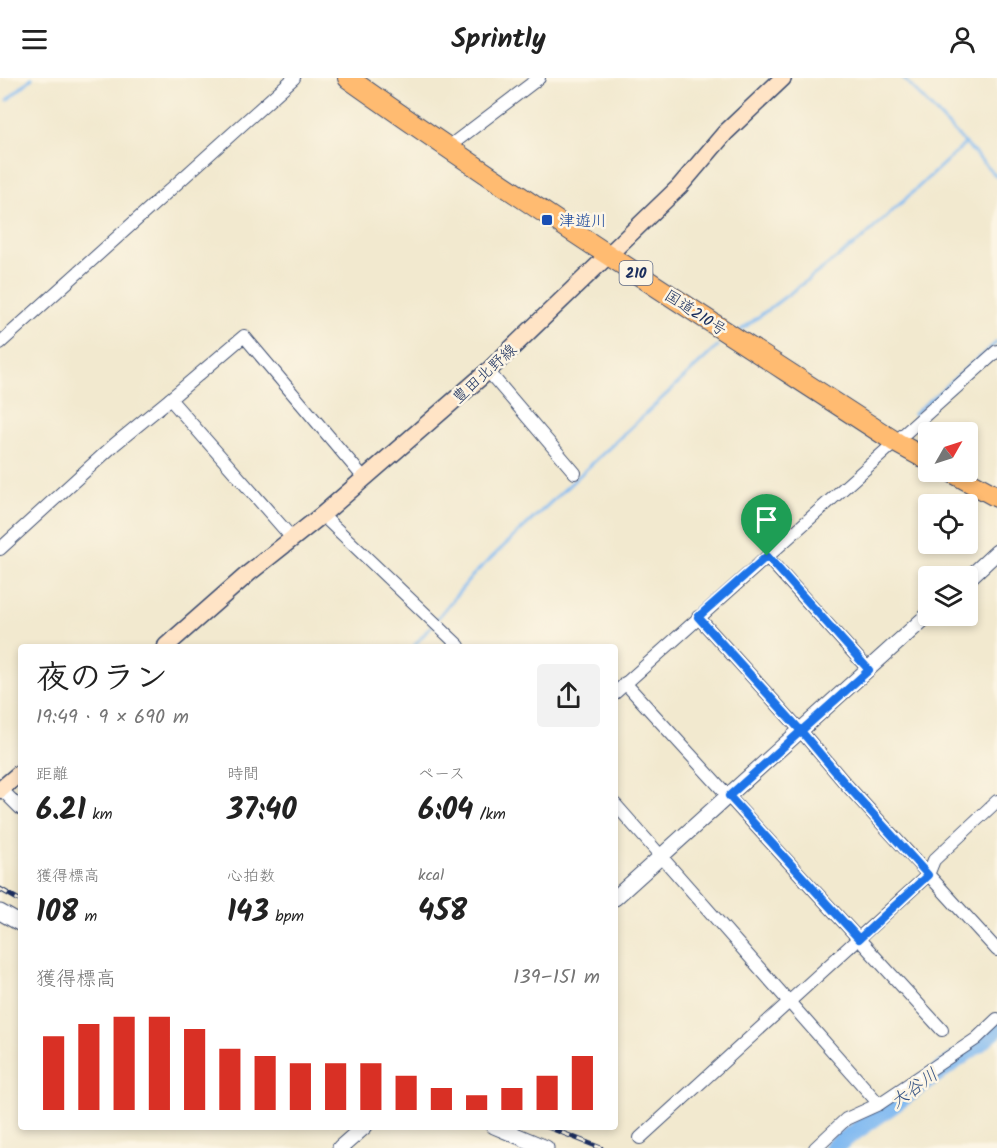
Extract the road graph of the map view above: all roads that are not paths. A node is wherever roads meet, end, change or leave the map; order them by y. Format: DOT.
graph roads {
  1 [pos="294,78"];
  2 [pos="348,78"];
  3 [pos="539,78"];
  4 [pos="783,78"];
  5 [pos="447,148"];
  6 [pos="609,256"];
  7 [pos="0,343"];
  8 [pos="997,351"];
  9 [pos="488,371"];
  10 [pos="170,399"];
  11 [pos="897,442"];
  12 [pos="918,454"];
  13 [pos="575,473"];
  14 [pos="364,478"];
  15 [pos="970,482"];
  16 [pos="997,497"];
  17 [pos="322,515"];
  18 [pos="292,538"];
  19 [pos="0,549"];
  20 [pos="997,552"];
  21 [pos="767,556"];
  22 [pos="978,570"];
  23 [pos="698,617"];
  24 [pos="918,624"];
  25 [pos="168,644"];
  26 [pos="457,644"];
  27 [pos="869,670"];
  28 [pos="625,683"];
  29 [pos="618,690"];
  30 [pos="801,731"];
  31 [pos="18,775"];
  32 [pos="1,789"];
  33 [pos="729,796"];
  34 [pos="997,801"];
  35 [pos="18,806"];
  36 [pos="618,807"];
  37 [pos="662,856"];
  38 [pos="928,875"];
  39 [pos="618,895"];
  40 [pos="0,912"];
  41 [pos="18,922"];
  42 [pos="859,939"];
  43 [pos="997,950"];
  44 [pos="789,1003"];
  45 [pos="997,1019"];
  46 [pos="942,1030"];
  47 [pos="879,1104"];
  48 [pos="360,1130"];
  49 [pos="503,1130"];
  50 [pos="640,1138"];
  51 [pos="340,1148"];
  52 [pos="546,1148"];
  53 [pos="815,1148"];
  1 -- 7 [label="street"];
  2 -- 5 [label="highway, 国道210号 / 210"];
  3 -- 5 [label="street"];
  4 -- 6 [label="main road, 豊田北野線"];
  5 -- 6 [label="highway, 国道210号 / 210"];
  6 -- 9 [label="main road, 豊田北野線"];
  6 -- 11 [label="highway, 国道210号 / 210"];
  8 -- 11 [label="street"];
  9 -- 13 [label="street"];
  9 -- 14 [label="main road, 豊田北野線"];
  10 -- 14 [label="street"];
  10 -- 18 [label="street"];
  10 -- 19 [label="street"];
  11 -- 12 [label="highway, 国道210号 / 210"];
  11 -- 21 [label="street"];
  14 -- 17 [label="main road, 豊田北野線"];
  15 -- 16 [label="highway"];
  17 -- 18 [label="main road, 豊田北野線"];
  17 -- 26 [label="street"];
  18 -- 25 [label="main road, 豊田北野線"];
  20 -- 22 [label="street"];
  21 -- 23 [label="street"];
  21 -- 27 [label="street"];
  23 -- 28 [label="street"];
  23 -- 30 [label="street"];
  24 -- 27 [label="street"];
  27 -- 30 [label="street"];
  28 -- 29 [label="street"];
  28 -- 33 [label="street"];
  30 -- 33 [label="street"];
  30 -- 38 [label="street"];
  31 -- 32 [label="main road"];
  32 -- 35 [label="street"];
  33 -- 37 [label="street"];
  33 -- 42 [label="street"];
  34 -- 38 [label="street"];
  36 -- 37 [label="street"];
  37 -- 39 [label="street"];
  37 -- 44 [label="street"];
  38 -- 42 [label="street"];
  38 -- 43 [label="street"];
  40 -- 41 [label="street"];
  42 -- 44 [label="street"];
  42 -- 46 [label="street"];
  44 -- 47 [label="street"];
  44 -- 50 [label="street"];
  45 -- 47 [label="street"];
  47 -- 53 [label="street"];
  48 -- 51 [label="street"];
  49 -- 52 [label="street"];
}
